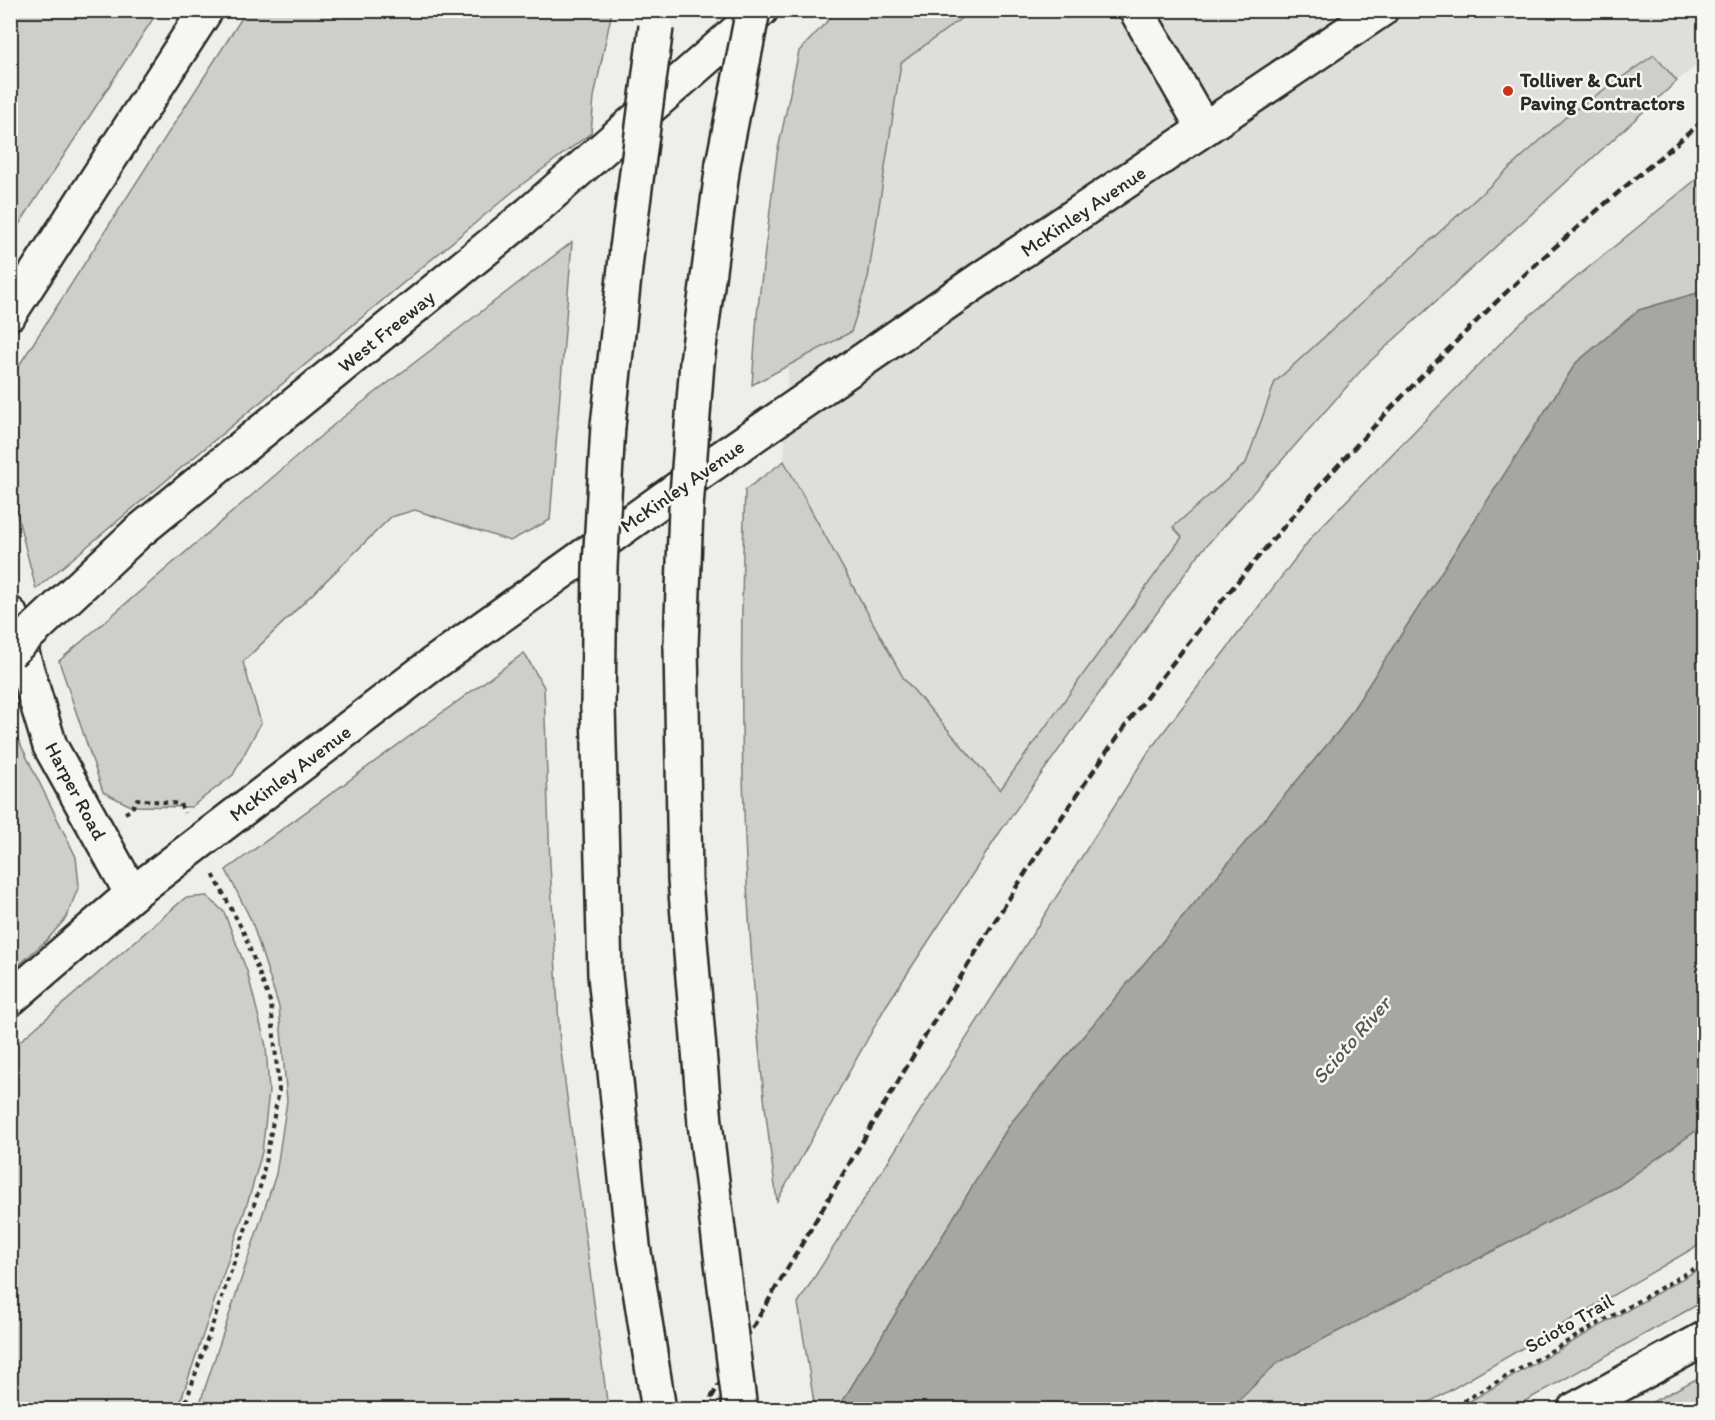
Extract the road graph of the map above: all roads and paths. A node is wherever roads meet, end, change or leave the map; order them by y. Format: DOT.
graph roads {
  1 [pos="206,10"];
  2 [pos="753,10"];
  3 [pos="761,10"];
  4 [pos="1136,10"];
  5 [pos="1381,10"];
  6 [pos="657,19"];
  7 [pos="1204,129"];
  8 [pos="17,304"];
  9 [pos="10,614"];
  10 [pos="10,652"];
  11 [pos="96,829"];
  12 [pos="197,845"];
  13 [pos="132,894"];
  14 [pos="10,999"];
  15 [pos="1704,1263"];
  16 [pos="1704,1339"];
  17 [pos="183,1410"];
  18 [pos="659,1410"];
  19 [pos="740,1410"];
  20 [pos="1448,1410"];
  21 [pos="1574,1410"];
  1 -- 8 [label="main road"];
  2 -- 19 [label="main road, bridge"];
  3 -- 10 [label="main road, West Freeway, bridge"];
  4 -- 7 [label="main road"];
  5 -- 7 [label="main road, McKinley Avenue"];
  6 -- 18 [label="main road, bridge"];
  7 -- 12 [label="main road, McKinley Avenue"];
  9 -- 11 [label="main road, Harper Road"];
  11 -- 12 [label="path"];
  11 -- 13 [label="main road, Harper Road"];
  12 -- 13 [label="main road, McKinley Avenue"];
  12 -- 17 [label="path"];
  13 -- 14 [label="main road, McKinley Avenue"];
  15 -- 20 [label="path, Scioto Trail"];
  16 -- 21 [label="main road"];
}
